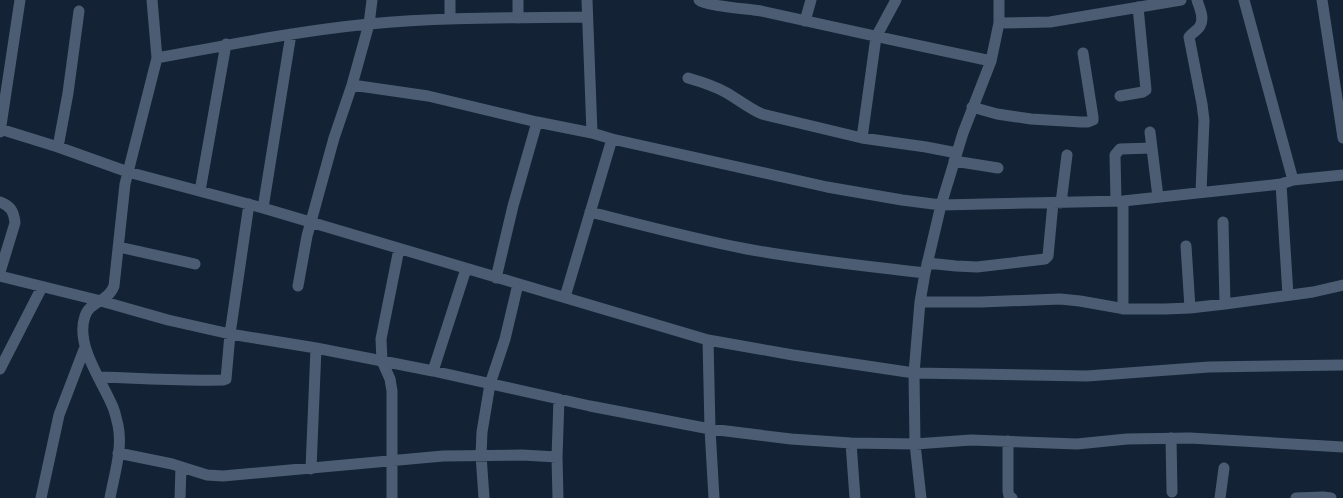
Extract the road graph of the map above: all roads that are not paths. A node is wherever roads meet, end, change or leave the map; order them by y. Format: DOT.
graph roads {
  1 [pos="20,0"];
  2 [pos="152,0"];
  3 [pos="372,0"];
  4 [pos="450,0"];
  5 [pos="518,0"];
  6 [pos="588,0"];
  7 [pos="699,0"];
  8 [pos="811,0"];
  9 [pos="896,0"];
  10 [pos="999,0"];
  11 [pos="1181,0"];
  12 [pos="1198,0"];
  13 [pos="1244,0"];
  14 [pos="1322,0"];
  15 [pos="1122,5"];
  16 [pos="1138,7"];
  17 [pos="79,11"];
  18 [pos="587,17"];
  19 [pos="518,18"];
  20 [pos="450,19"];
  21 [pos="805,21"];
  22 [pos="999,23"];
  23 [pos="369,24"];
  24 [pos="291,34"];
  25 [pos="876,37"];
  26 [pos="226,44"];
  27 [pos="1083,53"];
  28 [pos="157,58"];
  29 [pos="991,61"];
  30 [pos="688,78"];
  31 [pos="352,85"];
  32 [pos="1120,96"];
  33 [pos="972,107"];
  34 [pos="537,122"];
  35 [pos="0,130"];
  36 [pos="1150,132"];
  37 [pos="592,133"];
  38 [pos="1343,137"];
  39 [pos="862,138"];
  40 [pos="612,139"];
  41 [pos="58,147"];
  42 [pos="1152,148"];
  43 [pos="1067,155"];
  44 [pos="955,157"];
  45 [pos="998,168"];
  46 [pos="128,172"];
  47 [pos="1343,175"];
  48 [pos="1293,180"];
  49 [pos="1281,184"];
  50 [pos="200,191"];
  51 [pos="1201,192"];
  52 [pos="1158,197"];
  53 [pos="1120,201"];
  54 [pos="0,202"];
  55 [pos="1057,203"];
  56 [pos="248,204"];
  57 [pos="941,205"];
  58 [pos="263,208"];
  59 [pos="590,212"];
  60 [pos="311,222"];
  61 [pos="1223,222"];
  62 [pos="1186,246"];
  63 [pos="119,247"];
  64 [pos="399,249"];
  65 [pos="195,264"];
  66 [pos="926,268"];
  67 [pos="466,269"];
  68 [pos="0,272"];
  69 [pos="0,276"];
  70 [pos="496,278"];
  71 [pos="518,284"];
  72 [pos="1343,285"];
  73 [pos="298,286"];
  74 [pos="42,287"];
  75 [pos="1288,295"];
  76 [pos="565,297"];
  77 [pos="101,301"];
  78 [pos="920,302"];
  79 [pos="1225,304"];
  80 [pos="1190,308"];
  81 [pos="1123,309"];
  82 [pos="230,334"];
  83 [pos="708,340"];
  84 [pos="85,347"];
  85 [pos="316,348"];
  86 [pos="382,361"];
  87 [pos="1343,365"];
  88 [pos="0,369"];
  89 [pos="433,370"];
  90 [pos="914,373"];
  91 [pos="99,377"];
  92 [pos="490,384"];
  93 [pos="559,399"];
  94 [pos="710,429"];
  95 [pos="1171,438"];
  96 [pos="1008,441"];
  97 [pos="851,443"];
  98 [pos="915,444"];
  99 [pos="1343,447"];
  100 [pos="118,453"];
  101 [pos="481,455"];
  102 [pos="557,457"];
  103 [pos="392,460"];
  104 [pos="181,467"];
  105 [pos="1224,468"];
  106 [pos="311,469"];
  107 [pos="1172,492"];
  108 [pos="41,498"];
  109 [pos="110,498"];
  110 [pos="180,498"];
  111 [pos="392,498"];
  112 [pos="484,498"];
  113 [pos="558,498"];
  114 [pos="714,498"];
  115 [pos="855,498"];
  116 [pos="921,498"];
  117 [pos="1012,498"];
  118 [pos="1220,498"];
  119 [pos="1296,498"];
  120 [pos="1331,498"];
  1 -- 35 [label="street"];
  2 -- 28 [label="street"];
  3 -- 23 [label="street"];
  4 -- 20 [label="street"];
  5 -- 19 [label="street"];
  6 -- 18 [label="street"];
  7 -- 21 [label="street"];
  8 -- 21 [label="street"];
  9 -- 25 [label="street"];
  10 -- 22 [label="street"];
  11 -- 16 [label="street"];
  12 -- 51 [label="street"];
  13 -- 48 [label="street"];
  14 -- 38 [label="street"];
  15 -- 16 [label="street"];
  15 -- 22 [label="street"];
  16 -- 32 [label="street"];
  17 -- 41 [label="street"];
  18 -- 19 [label="street"];
  18 -- 37 [label="street"];
  19 -- 20 [label="street"];
  20 -- 23 [label="street"];
  21 -- 25 [label="street"];
  22 -- 29 [label="street"];
  23 -- 24 [label="street"];
  23 -- 31 [label="street"];
  24 -- 26 [label="street"];
  24 -- 58 [label="street"];
  25 -- 29 [label="street"];
  25 -- 39 [label="street"];
  26 -- 28 [label="street"];
  26 -- 50 [label="street"];
  27 -- 33 [label="street"];
  28 -- 46 [label="street"];
  29 -- 33 [label="street"];
  30 -- 39 [label="street"];
  31 -- 34 [label="street"];
  31 -- 60 [label="street"];
  33 -- 44 [label="street"];
  34 -- 37 [label="street"];
  34 -- 70 [label="street"];
  35 -- 41 [label="street"];
  36 -- 42 [label="street"];
  37 -- 40 [label="street"];
  39 -- 44 [label="street"];
  40 -- 57 [label="street"];
  40 -- 59 [label="street"];
  41 -- 46 [label="street"];
  42 -- 52 [label="street"];
  42 -- 53 [label="street"];
  43 -- 55 [label="street"];
  44 -- 45 [label="street"];
  44 -- 57 [label="street"];
  46 -- 50 [label="street"];
  46 -- 63 [label="street"];
  47 -- 48 [label="street"];
  48 -- 49 [label="street"];
  49 -- 51 [label="street"];
  49 -- 75 [label="street"];
  50 -- 56 [label="street"];
  51 -- 52 [label="street"];
  52 -- 53 [label="street"];
  53 -- 55 [label="street"];
  53 -- 81 [label="street"];
  54 -- 68 [label="street"];
  55 -- 57 [label="street"];
  55 -- 66 [label="street"];
  56 -- 58 [label="street"];
  56 -- 82 [label="street"];
  57 -- 66 [label="street"];
  58 -- 60 [label="street"];
  59 -- 66 [label="street"];
  59 -- 76 [label="street"];
  60 -- 64 [label="street"];
  60 -- 73 [label="street"];
  61 -- 79 [label="street"];
  62 -- 80 [label="street"];
  63 -- 65 [label="street"];
  63 -- 77 [label="street"];
  64 -- 67 [label="street"];
  64 -- 86 [label="street"];
  66 -- 78 [label="street"];
  67 -- 70 [label="street"];
  67 -- 89 [label="street"];
  69 -- 74 [label="street"];
  70 -- 71 [label="street"];
  71 -- 76 [label="street"];
  71 -- 92 [label="street"];
  72 -- 75 [label="street"];
  74 -- 77 [label="street"];
  74 -- 88 [label="street"];
  75 -- 79 [label="street"];
  76 -- 83 [label="street"];
  77 -- 82 [label="street"];
  77 -- 84 [label="street"];
  78 -- 81 [label="street"];
  78 -- 90 [label="street"];
  79 -- 80 [label="street"];
  80 -- 81 [label="street"];
  82 -- 85 [label="street"];
  82 -- 91 [label="street"];
  83 -- 90 [label="street"];
  83 -- 94 [label="street"];
  84 -- 91 [label="street"];
  84 -- 108 [label="street"];
  85 -- 86 [label="street"];
  85 -- 106 [label="street"];
  86 -- 89 [label="street"];
  86 -- 103 [label="street"];
  87 -- 90 [label="street"];
  89 -- 92 [label="street"];
  90 -- 98 [label="street"];
  91 -- 100 [label="street"];
  92 -- 93 [label="street"];
  92 -- 101 [label="street"];
  93 -- 94 [label="street"];
  93 -- 102 [label="street"];
  94 -- 97 [label="street"];
  94 -- 114 [label="street"];
  95 -- 96 [label="street"];
  95 -- 99 [label="street"];
  95 -- 107 [label="street"];
  96 -- 98 [label="street"];
  96 -- 117 [label="street"];
  97 -- 98 [label="street"];
  97 -- 115 [label="street"];
  98 -- 116 [label="street"];
  100 -- 104 [label="street"];
  100 -- 109 [label="street"];
  101 -- 102 [label="street"];
  101 -- 103 [label="street"];
  101 -- 112 [label="street"];
  102 -- 113 [label="street"];
  103 -- 106 [label="street"];
  103 -- 111 [label="street"];
  104 -- 106 [label="street"];
  104 -- 110 [label="street"];
  105 -- 118 [label="street"];
  119 -- 120 [label="street"];
}
